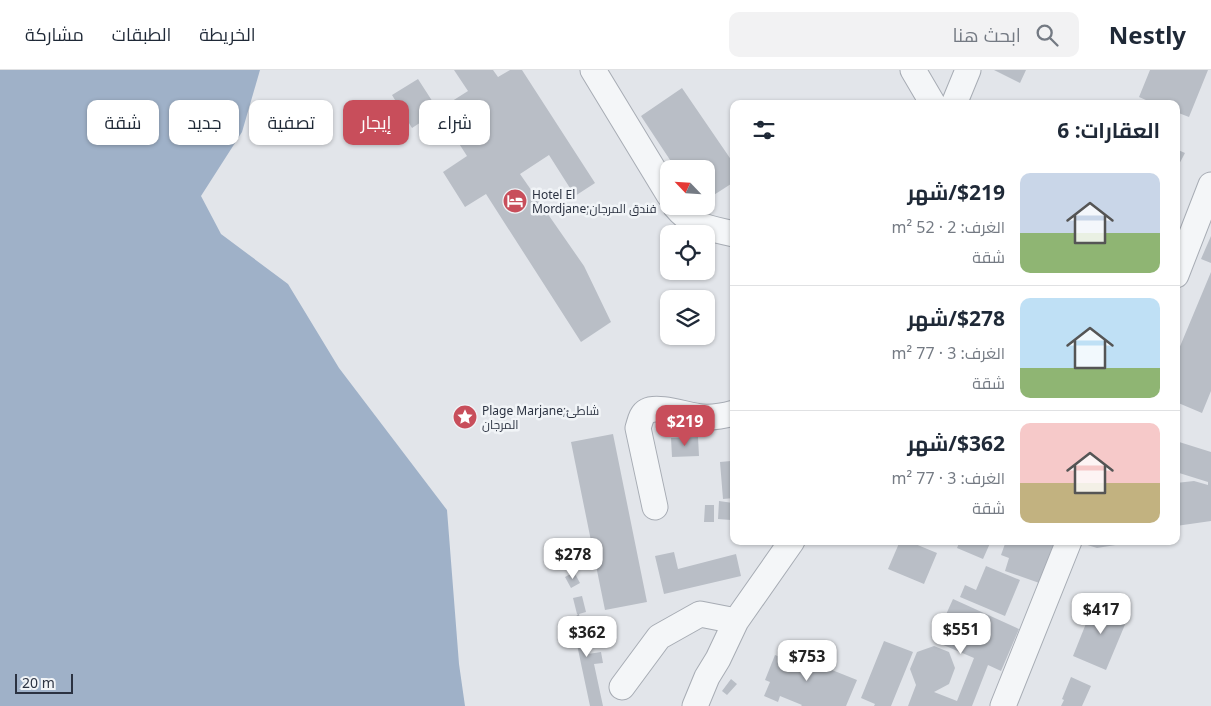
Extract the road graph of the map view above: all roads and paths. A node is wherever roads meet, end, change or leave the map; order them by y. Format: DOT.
graph roads {
  1 [pos="593,70"];
  2 [pos="912,70"];
  3 [pos="968,70"];
  4 [pos="931,100"];
  5 [pos="962,100"];
  6 [pos="660,180"];
  7 [pos="1211,185"];
  8 [pos="683,215"];
  9 [pos="730,233"];
  10 [pos="1182,245"];
  11 [pos="730,414"];
  12 [pos="655,507"];
  13 [pos="789,545"];
  14 [pos="1068,545"];
  15 [pos="736,621"];
  16 [pos="622,687"];
  17 [pos="695,706"];
  18 [pos="1003,706"];
  1 -- 6 [label="street"];
  2 -- 4 [label="street"];
  3 -- 5 [label="street"];
  7 -- 10 [label="street"];
  8 -- 9 [label="street"];
  11 -- 12 [label="street"];
  13 -- 15 [label="street"];
  14 -- 18 [label="street"];
  15 -- 16 [label="street"];
  15 -- 17 [label="street"];
}
